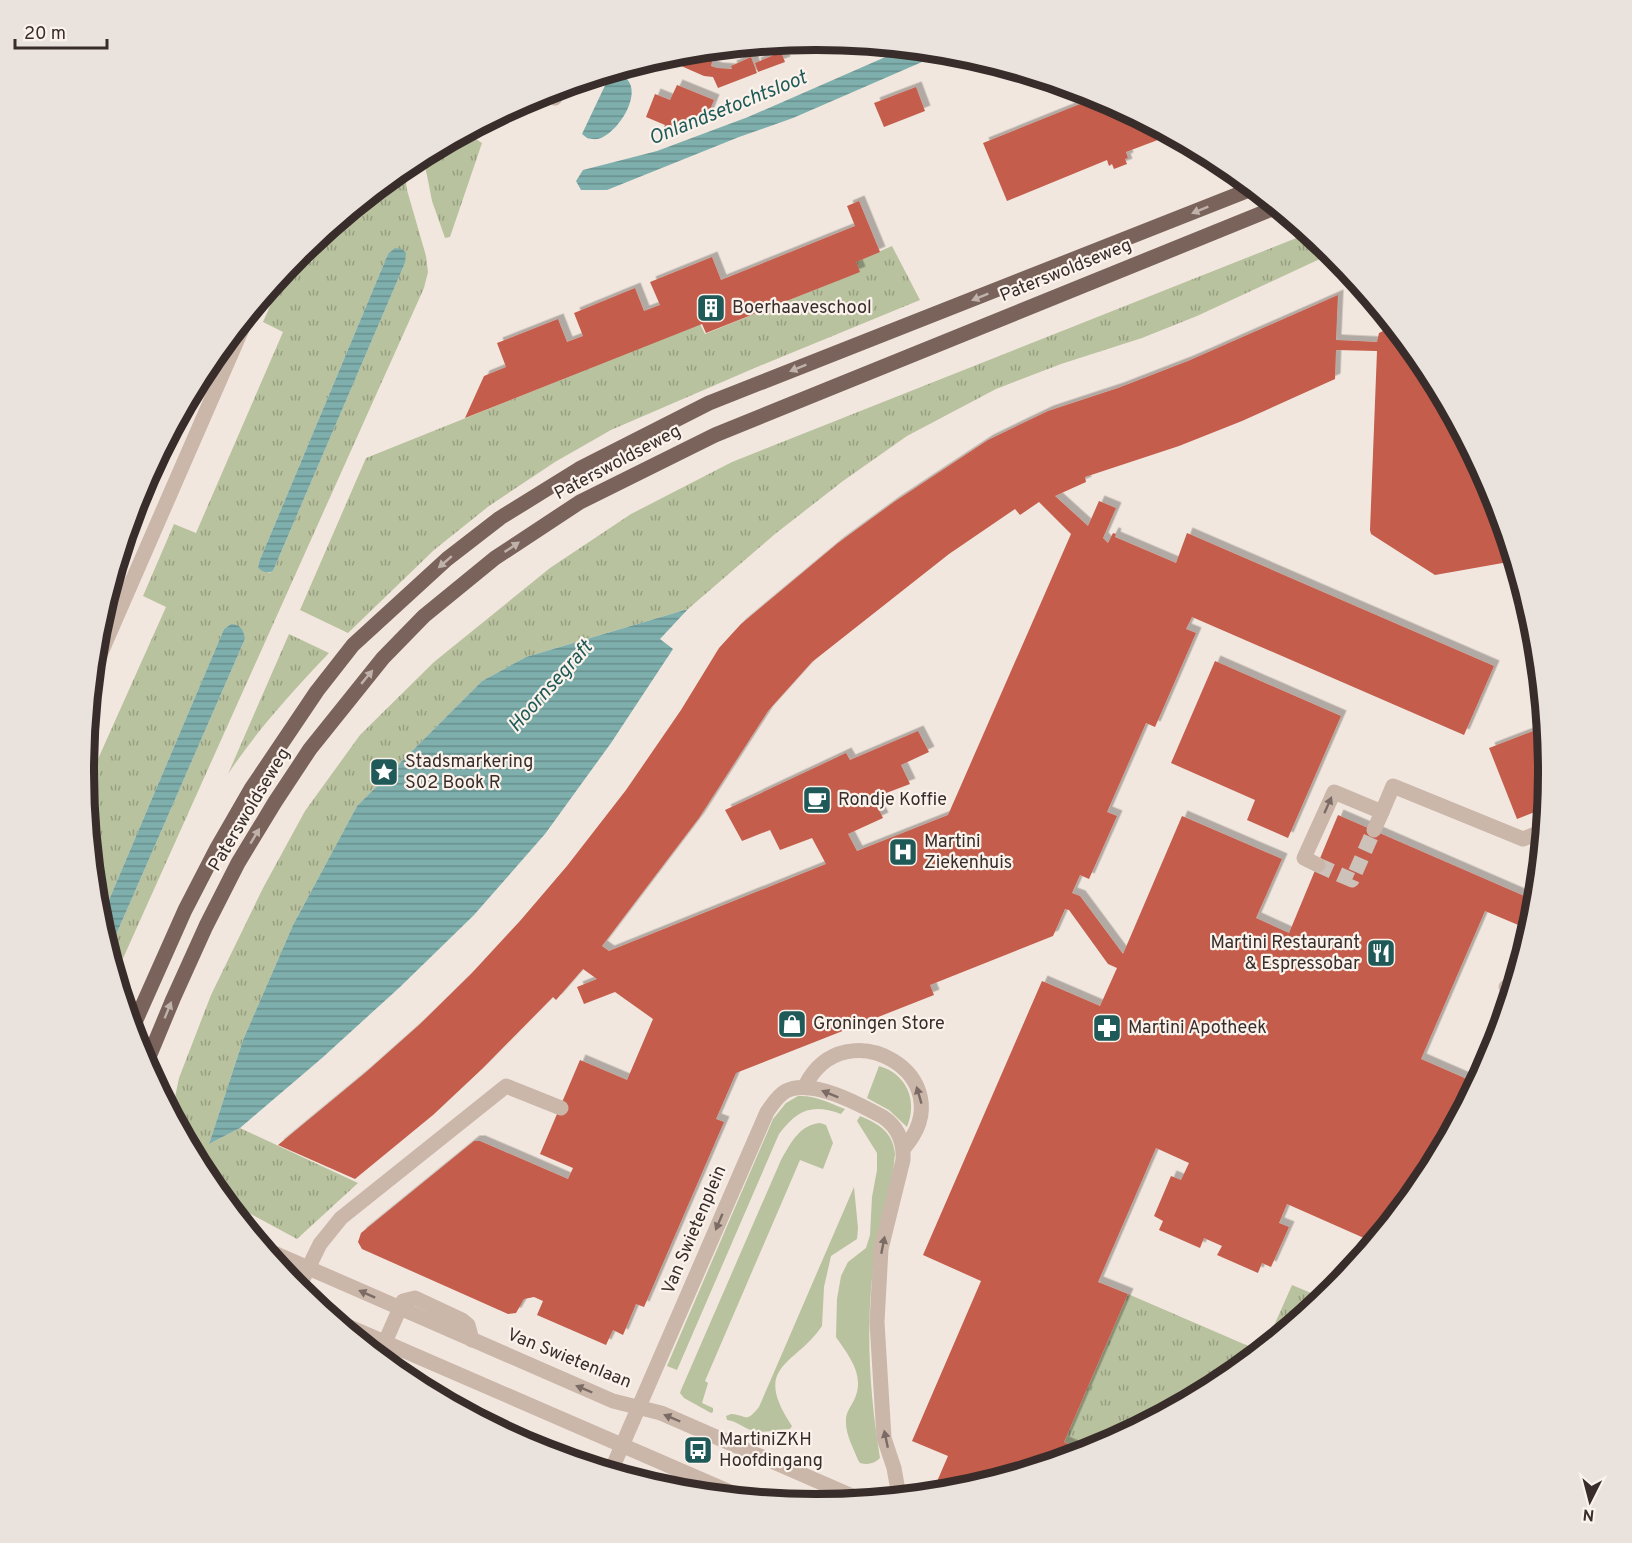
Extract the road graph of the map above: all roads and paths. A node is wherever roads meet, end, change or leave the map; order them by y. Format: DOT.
graph roads {
  1 [pos="1245,191"];
  2 [pos="1269,210"];
  3 [pos="238,339"];
  4 [pos="107,639"];
  5 [pos="1382,812"];
  6 [pos="1374,830"];
  7 [pos="1535,834"];
  8 [pos="1318,865"];
  9 [pos="137,1017"];
  10 [pos="151,1052"];
  11 [pos="805,1086"];
  12 [pos="561,1108"];
  13 [pos="904,1148"];
  14 [pos="281,1256"];
  15 [pos="307,1268"];
  16 [pos="302,1279"];
  17 [pos="399,1308"];
  18 [pos="382,1349"];
  19 [pos="384,1350"];
  20 [pos="639,1407"];
  21 [pos="622,1445"];
  22 [pos="614,1464"];
  23 [pos="716,1486"];
  24 [pos="897,1488"];
  25 [pos="844,1493"];
  1 -- 9 [label="main road, Paterswoldseweg, one-way"];
  10 -- 2 [label="main road, Paterswoldseweg, one-way"];
  3 -- 4 [label="street"];
  5 -- 6 [label="street"];
  5 -- 7 [label="street"];
  8 -- 5 [label="street, one-way"];
  13 -- 11 [label="street, one-way"];
  13 -- 11 [label="street, one-way"];
  11 -- 20 [label="street, Van Swietenplein, one-way"];
  12 -- 15 [label="street"];
  24 -- 13 [label="street, one-way"];
  14 -- 15 [label="street, Van Swietenlaan"];
  15 -- 16 [label="street"];
  17 -- 15 [label="street, Van Swietenlaan, one-way"];
  17 -- 18 [label="street"];
  20 -- 17 [label="street, Van Swietenlaan, one-way"];
  19 -- 21 [label="street"];
  20 -- 21 [label="street, Van Swietenplein"];
  25 -- 20 [label="street, Van Swietenlaan, one-way"];
  21 -- 22 [label="street, Van Swietenplein"];
  21 -- 23 [label="street"];
}
